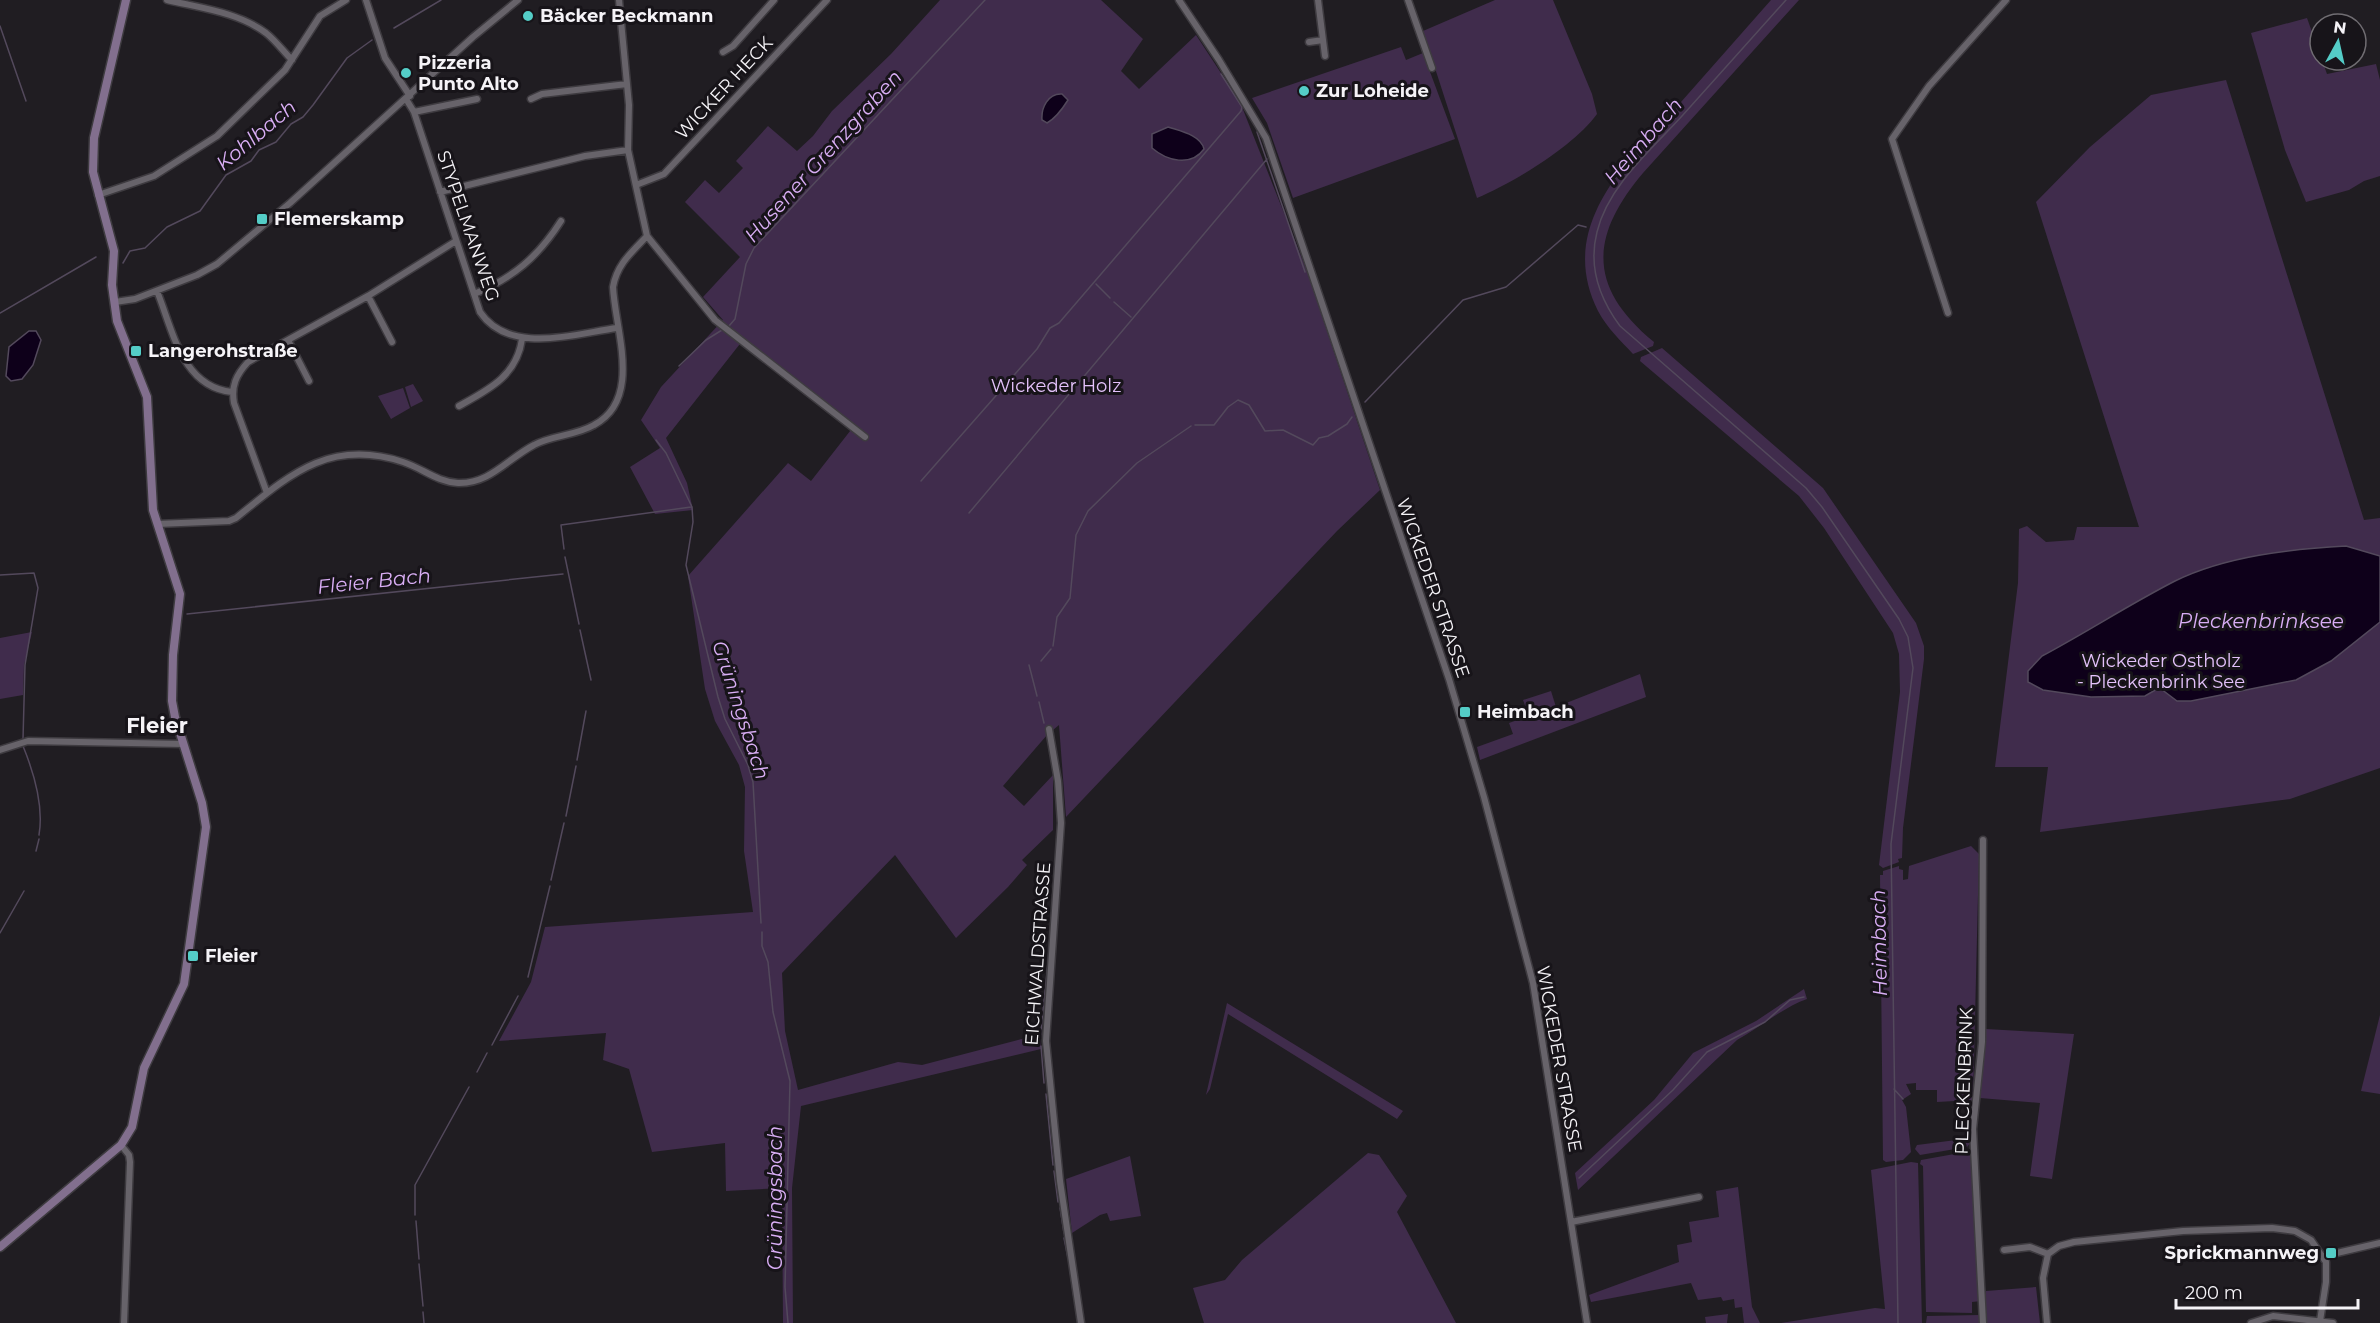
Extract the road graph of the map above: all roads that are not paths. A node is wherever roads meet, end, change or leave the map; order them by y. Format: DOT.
graph roads {
  1 [pos="126,0"];
  2 [pos="167,0"];
  3 [pos="346,0"];
  4 [pos="366,0"];
  5 [pos="519,0"];
  6 [pos="619,0"];
  7 [pos="774,0"];
  8 [pos="827,0"];
  9 [pos="1179,0"];
  10 [pos="1318,0"];
  11 [pos="1408,0"];
  12 [pos="2006,0"];
  13 [pos="1323,40"];
  14 [pos="1309,42"];
  15 [pos="723,52"];
  16 [pos="1325,56"];
  17 [pos="292,60"];
  18 [pos="1432,68"];
  19 [pos="627,84"];
  20 [pos="408,98"];
  21 [pos="477,99"];
  22 [pos="531,99"];
  23 [pos="414,112"];
  24 [pos="628,150"];
  25 [pos="636,185"];
  26 [pos="440,192"];
  27 [pos="98,195"];
  28 [pos="561,220"];
  29 [pos="647,236"];
  30 [pos="456,241"];
  31 [pos="157,291"];
  32 [pos="474,294"];
  33 [pos="368,296"];
  34 [pos="115,302"];
  35 [pos="1948,313"];
  36 [pos="617,328"];
  37 [pos="522,339"];
  38 [pos="288,340"];
  39 [pos="392,342"];
  40 [pos="309,381"];
  41 [pos="232,392"];
  42 [pos="459,406"];
  43 [pos="864,436"];
  44 [pos="267,493"];
  45 [pos="157,521"];
  46 [pos="1050,729"];
  47 [pos="183,744"];
  48 [pos="0,750"];
  49 [pos="1983,840"];
  50 [pos="121,1145"];
  51 [pos="1699,1197"];
  52 [pos="1571,1221"];
  53 [pos="2380,1244"];
  54 [pos="0,1247"];
  55 [pos="2004,1250"];
  56 [pos="2048,1254"];
  57 [pos="2324,1256"];
  58 [pos="2320,1321"];
  59 [pos="124,1323"];
  60 [pos="1082,1323"];
  61 [pos="1587,1323"];
  62 [pos="1983,1323"];
  63 [pos="2047,1323"];
  64 [pos="2251,1323"];
  65 [pos="2333,1323"];
  1 -- 27 [label="main road"];
  2 -- 17 [label="street"];
  3 -- 17 [label="street"];
  4 -- 20 [label="street, STYPELMANWEG"];
  5 -- 20 [label="street"];
  6 -- 19 [label="street"];
  7 -- 15 [label="street"];
  8 -- 25 [label="street, WICKER HECK"];
  9 -- 52 [label="street, WICKEDER STRASSE"];
  10 -- 13 [label="street"];
  11 -- 18 [label="street"];
  12 -- 35 [label="street"];
  13 -- 14 [label="street"];
  13 -- 16 [label="street"];
  17 -- 27 [label="street"];
  19 -- 22 [label="street"];
  19 -- 24 [label="street"];
  20 -- 23 [label="street, STYPELMANWEG"];
  20 -- 31 [label="street"];
  21 -- 23 [label="street"];
  23 -- 26 [label="street, STYPELMANWEG"];
  24 -- 25 [label="street"];
  24 -- 26 [label="street"];
  25 -- 29 [label="street"];
  26 -- 30 [label="street, STYPELMANWEG"];
  27 -- 34 [label="main road"];
  28 -- 32 [label="street"];
  29 -- 36 [label="street"];
  29 -- 43 [label="street"];
  30 -- 32 [label="street, STYPELMANWEG"];
  30 -- 33 [label="street"];
  31 -- 34 [label="street"];
  31 -- 41 [label="street"];
  32 -- 37 [label="street, STYPELMANWEG"];
  33 -- 38 [label="street"];
  33 -- 39 [label="street"];
  34 -- 45 [label="main road"];
  36 -- 37 [label="street, STYPELMANWEG"];
  36 -- 44 [label="street"];
  37 -- 42 [label="street"];
  38 -- 40 [label="street"];
  38 -- 41 [label="street"];
  41 -- 44 [label="street"];
  44 -- 45 [label="street"];
  45 -- 47 [label="main road"];
  46 -- 60 [label="street, EICHWALDSTRASSE"];
  47 -- 48 [label="street"];
  47 -- 50 [label="main road"];
  49 -- 62 [label="street, PLECKENBRINK"];
  50 -- 54 [label="main road"];
  50 -- 59 [label="street"];
  51 -- 52 [label="street"];
  52 -- 61 [label="street, WICKEDER STRASSE"];
  53 -- 57 [label="street"];
  55 -- 56 [label="street"];
  56 -- 57 [label="street"];
  56 -- 63 [label="street"];
  57 -- 58 [label="street"];
  58 -- 64 [label="street"];
  58 -- 65 [label="street"];
}
